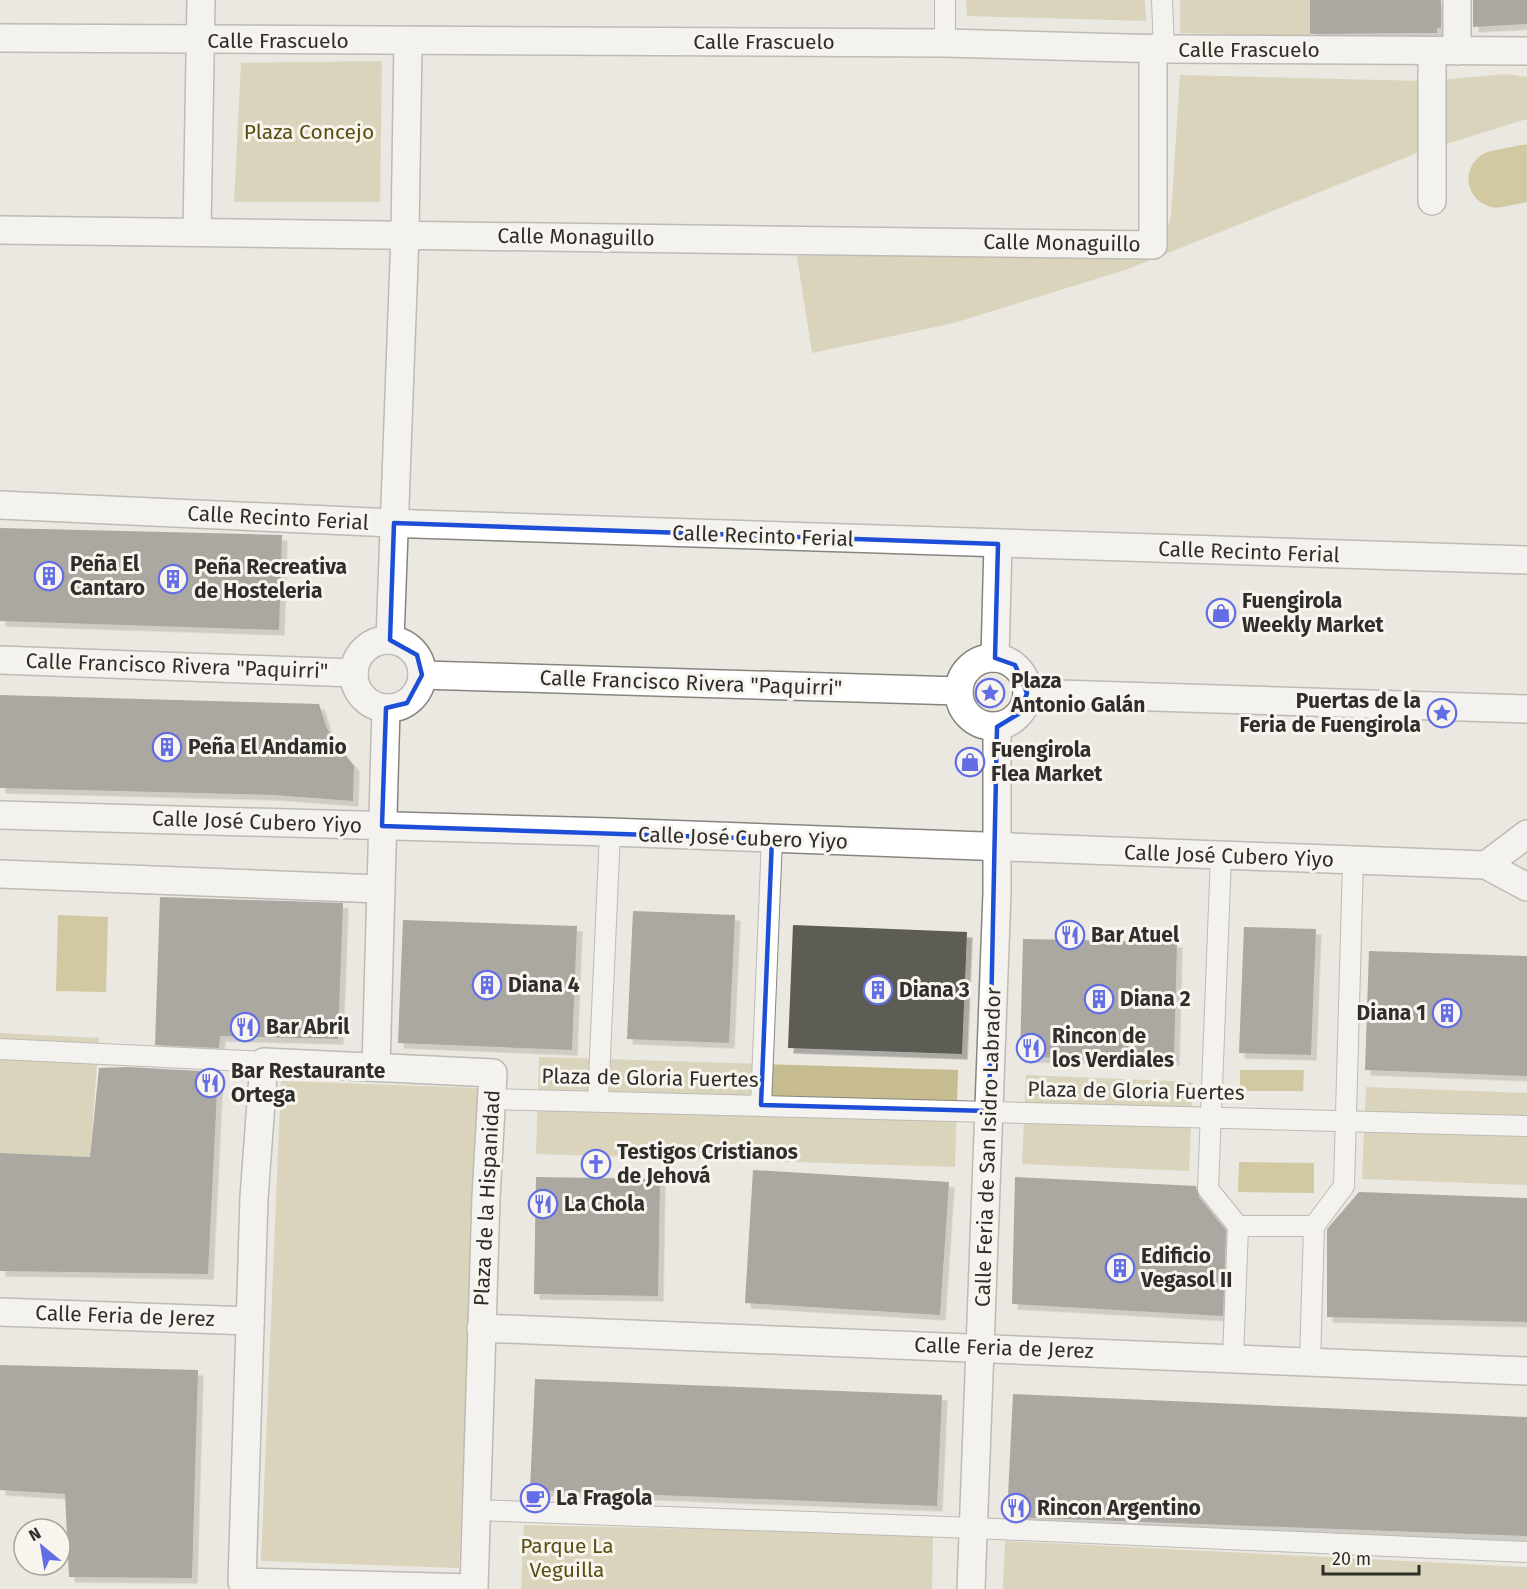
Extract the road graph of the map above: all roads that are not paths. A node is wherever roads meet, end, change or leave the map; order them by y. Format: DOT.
graph roads {
  1 [pos="201,0"];
  2 [pos="945,0"];
  3 [pos="1162,0"];
  4 [pos="1457,0"];
  5 [pos="0,38"];
  6 [pos="202,40"];
  7 [pos="408,42"];
  8 [pos="945,43"];
  9 [pos="1159,49"];
  10 [pos="1445,51"];
  11 [pos="1527,51"];
  12 [pos="1432,201"];
  13 [pos="0,230"];
  14 [pos="197,231"];
  15 [pos="405,234"];
  16 [pos="0,505"];
  17 [pos="394,523"];
  18 [pos="998,544"];
  19 [pos="1527,560"];
  20 [pos="390,640"];
  21 [pos="995,658"];
  22 [pos="0,660"];
  23 [pos="354,673"];
  24 [pos="422,675"];
  25 [pos="959,691"];
  26 [pos="1027,693"];
  27 [pos="386,708"];
  28 [pos="1527,709"];
  29 [pos="997,726"];
  30 [pos="0,814"];
  31 [pos="381,826"];
  32 [pos="610,832"];
  33 [pos="1527,834"];
  34 [pos="772,839"];
  35 [pos="997,848"];
  36 [pos="1221,856"];
  37 [pos="1353,861"];
  38 [pos="1486,865"];
  39 [pos="0,874"];
  40 [pos="1527,888"];
  41 [pos="380,889"];
  42 [pos="0,1049"];
  43 [pos="264,1062"];
  44 [pos="376,1067"];
  45 [pos="491,1099"];
  46 [pos="598,1101"];
  47 [pos="761,1105"];
  48 [pos="989,1111"];
  49 [pos="1211,1117"];
  50 [pos="1346,1120"];
  51 [pos="1527,1126"];
  52 [pos="1238,1226"];
  53 [pos="1314,1226"];
  54 [pos="0,1312"];
  55 [pos="250,1321"];
  56 [pos="481,1328"];
  57 [pos="981,1346"];
  58 [pos="1233,1358"];
  59 [pos="1310,1361"];
  60 [pos="1527,1371"];
  61 [pos="475,1510"];
  62 [pos="974,1528"];
  63 [pos="1527,1552"];
  64 [pos="242,1585"];
  65 [pos="355,1586"];
  66 [pos="971,1589"];
  1 -- 6 [label="street"];
  2 -- 8 [label="street"];
  3 -- 9 [label="street"];
  4 -- 10 [label="street"];
  5 -- 6 [label="street, Calle Frascuelo"];
  6 -- 7 [label="street, Calle Frascuelo"];
  6 -- 14 [label="street"];
  7 -- 8 [label="street, Calle Frascuelo"];
  7 -- 15 [label="street"];
  8 -- 9 [label="street, Calle Frascuelo"];
  9 -- 10 [label="street, Calle Frascuelo"];
  9 -- 15 [label="street, Calle Monaguillo"];
  10 -- 11 [label="street, Calle Frascuelo"];
  10 -- 12 [label="street"];
  13 -- 14 [label="street, Calle Monaguillo"];
  14 -- 15 [label="street, Calle Monaguillo"];
  15 -- 17 [label="street"];
  16 -- 17 [label="street, Calle Recinto Ferial"];
  17 -- 18 [label="street, Calle Recinto Ferial"];
  17 -- 20 [label="street"];
  18 -- 19 [label="street, Calle Recinto Ferial"];
  18 -- 21 [label="street"];
  20 -- 23 [label="street"];
  20 -- 24 [label="street"];
  21 -- 25 [label="street"];
  21 -- 26 [label="street"];
  22 -- 23 [label="street, Calle Francisco Rivera \"Paquirri\""];
  23 -- 27 [label="street"];
  24 -- 25 [label="street, Calle Francisco Rivera \"Paquirri\""];
  24 -- 27 [label="street"];
  25 -- 29 [label="street"];
  26 -- 28 [label="street"];
  26 -- 29 [label="street"];
  27 -- 31 [label="street"];
  29 -- 35 [label="street, Calle Feria de San Isidro Labrador"];
  30 -- 31 [label="street, Calle José Cubero Yiyo"];
  31 -- 32 [label="street, Calle José Cubero Yiyo"];
  31 -- 41 [label="street"];
  32 -- 34 [label="street, Calle José Cubero Yiyo"];
  32 -- 46 [label="street"];
  33 -- 38 [label="street"];
  34 -- 35 [label="street, Calle José Cubero Yiyo"];
  34 -- 47 [label="street"];
  35 -- 36 [label="street, Calle José Cubero Yiyo"];
  35 -- 48 [label="street, Calle Feria de San Isidro Labrador"];
  36 -- 37 [label="street, Calle José Cubero Yiyo"];
  36 -- 49 [label="street"];
  37 -- 38 [label="street, Calle José Cubero Yiyo"];
  37 -- 50 [label="street"];
  38 -- 40 [label="street, Calle José Cubero Yiyo"];
  39 -- 41 [label="street"];
  41 -- 44 [label="street"];
  42 -- 43 [label="street"];
  43 -- 44 [label="street, Plaza de la Hispanidad"];
  43 -- 55 [label="street, Plaza de la Hispanidad"];
  44 -- 45 [label="street, Plaza de la Hispanidad"];
  45 -- 46 [label="street, Plaza de Gloria Fuertes"];
  45 -- 56 [label="street, Plaza de la Hispanidad"];
  46 -- 47 [label="street, Plaza de Gloria Fuertes"];
  47 -- 48 [label="street, Plaza de Gloria Fuertes"];
  48 -- 49 [label="street, Plaza de Gloria Fuertes"];
  48 -- 57 [label="street, Calle Feria de San Isidro Labrador"];
  49 -- 50 [label="street, Plaza de Gloria Fuertes"];
  49 -- 52 [label="street"];
  50 -- 51 [label="street, Plaza de Gloria Fuertes"];
  50 -- 53 [label="street"];
  52 -- 53 [label="street"];
  52 -- 58 [label="street"];
  53 -- 59 [label="street"];
  54 -- 55 [label="street, Calle Feria de Jerez"];
  55 -- 64 [label="street, Plaza de la Hispanidad"];
  56 -- 57 [label="street, Calle Feria de Jerez"];
  56 -- 61 [label="street, Plaza de la Hispanidad"];
  57 -- 58 [label="street, Calle Feria de Jerez"];
  57 -- 62 [label="street, Calle Feria de San Isidro Labrador"];
  58 -- 59 [label="street, Calle Feria de Jerez"];
  59 -- 60 [label="street, Calle Feria de Jerez"];
  61 -- 62 [label="street"];
  61 -- 65 [label="street, Plaza de la Hispanidad"];
  62 -- 63 [label="street"];
  62 -- 66 [label="street, Calle Feria de San Isidro Labrador"];
  64 -- 65 [label="street, Plaza de la Hispanidad"];
}
